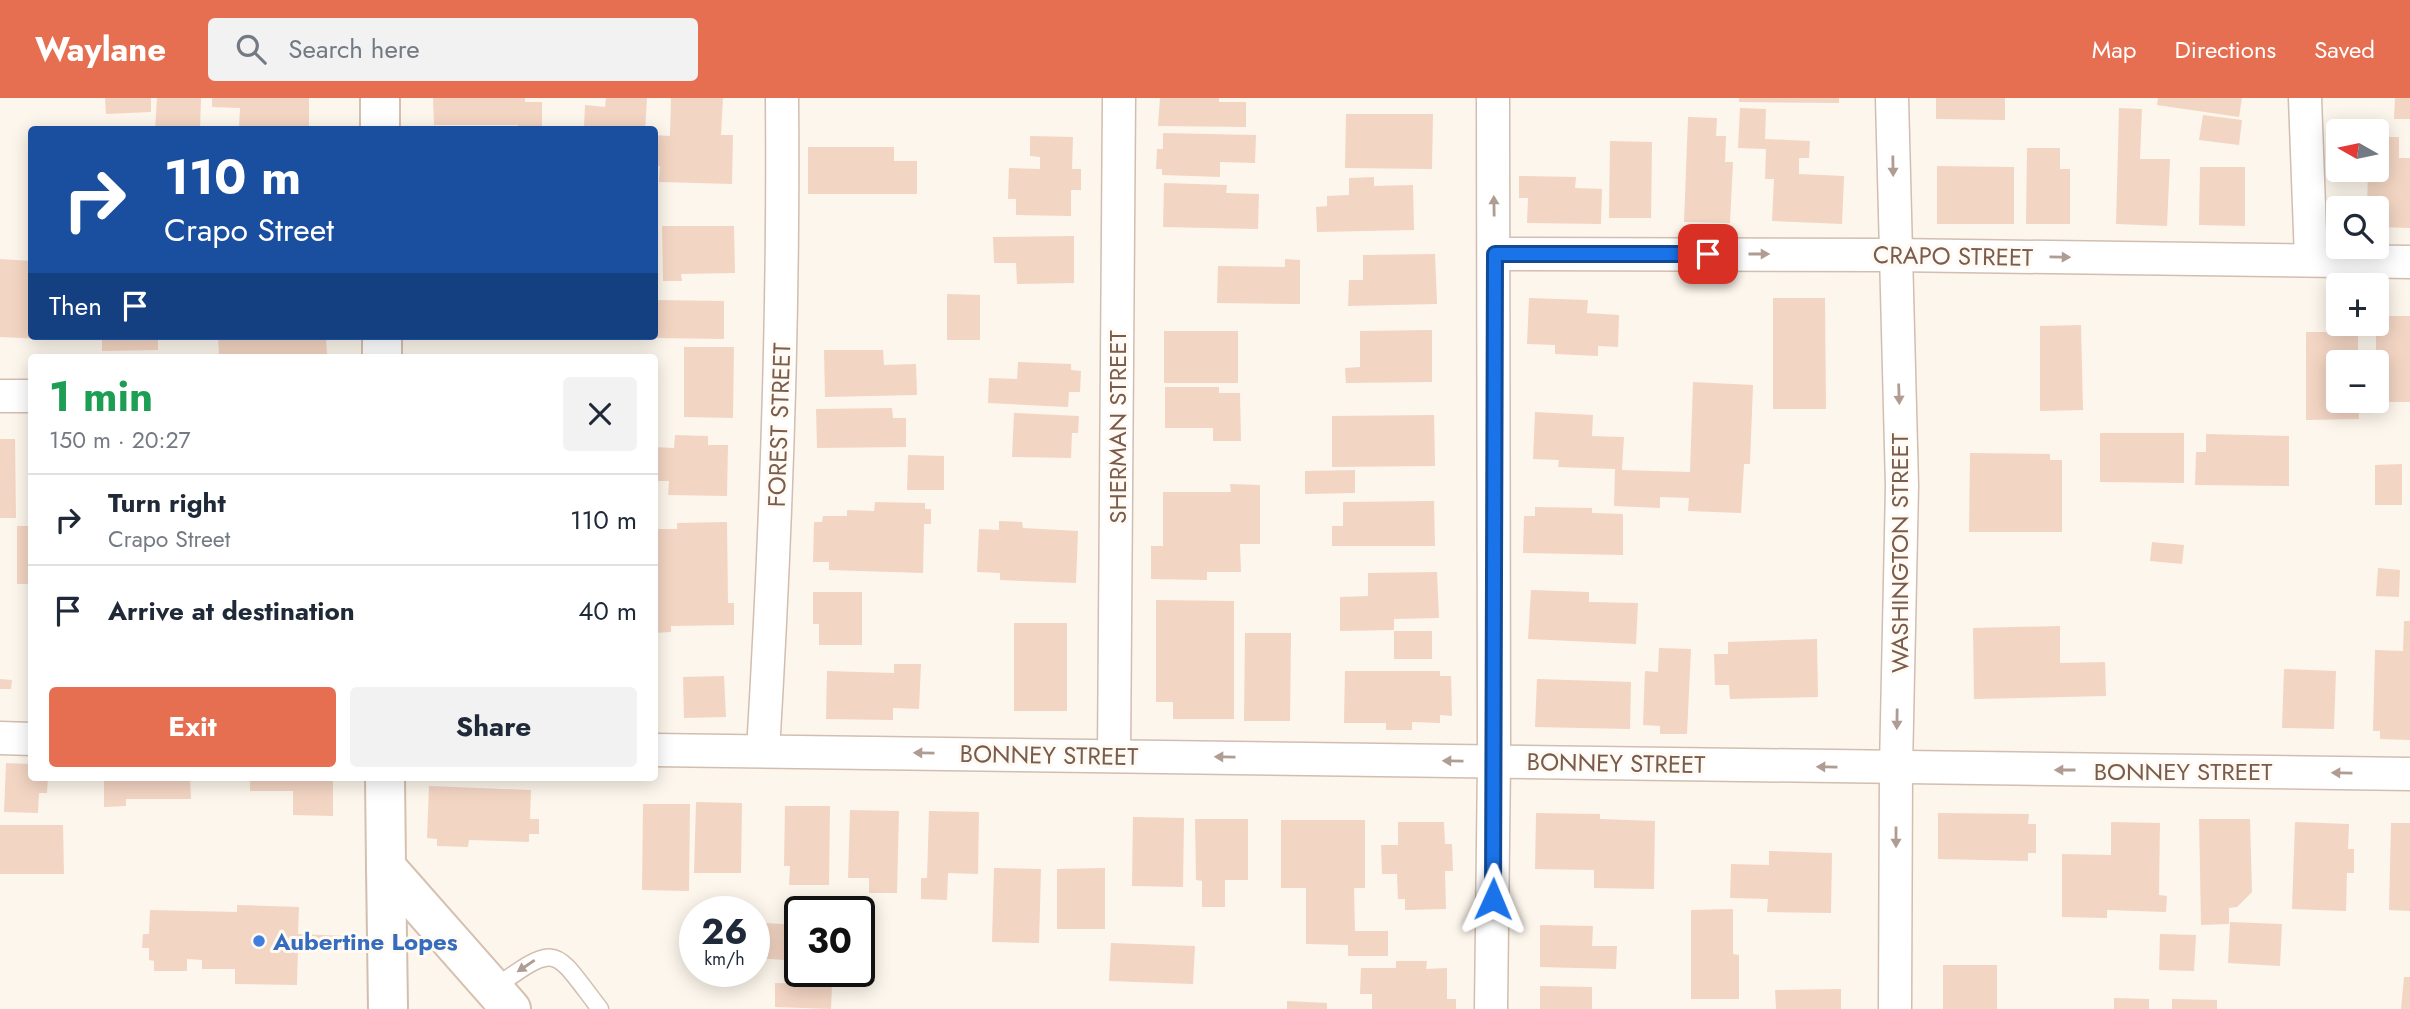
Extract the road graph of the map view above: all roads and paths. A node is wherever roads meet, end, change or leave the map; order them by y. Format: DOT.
graph roads {
  1 [pos="380,98"];
  2 [pos="782,98"];
  3 [pos="1118,98"];
  4 [pos="1493,98"];
  5 [pos="1892,98"];
  6 [pos="2305,98"];
  7 [pos="380,126"];
  8 [pos="1495,254"];
  9 [pos="1894,255"];
  10 [pos="2311,260"];
  11 [pos="2410,262"];
  12 [pos="0,396"];
  13 [pos="28,396"];
  14 [pos="0,738"];
  15 [pos="28,739"];
  16 [pos="658,750"];
  17 [pos="763,751"];
  18 [pos="1114,756"];
  19 [pos="1494,761"];
  20 [pos="1896,768"];
  21 [pos="2410,774"];
  22 [pos="385,781"];
  23 [pos="386,867"];
  24 [pos="502,999"];
  25 [pos="388,1009"];
  26 [pos="600,1009"];
  27 [pos="1491,1009"];
  28 [pos="1895,1009"];
  1 -- 7 [label="main road"];
  2 -- 17 [label="street, FOREST STREET"];
  3 -- 18 [label="street, SHERMAN STREET"];
  8 -- 4 [label="street, one-way"];
  5 -- 9 [label="street, WASHINGTON STREET, one-way"];
  6 -- 10 [label="street"];
  8 -- 9 [label="street, CRAPO STREET, one-way"];
  8 -- 19 [label="street"];
  9 -- 10 [label="street, CRAPO STREET, one-way"];
  9 -- 20 [label="street, WASHINGTON STREET, one-way"];
  10 -- 11 [label="street, CRAPO STREET"];
  12 -- 13 [label="street"];
  14 -- 15 [label="street"];
  16 -- 17 [label="street, BONNEY STREET"];
  18 -- 17 [label="street, BONNEY STREET, one-way"];
  19 -- 18 [label="street, BONNEY STREET, one-way"];
  20 -- 19 [label="street, BONNEY STREET, one-way"];
  19 -- 27 [label="street"];
  21 -- 20 [label="street, BONNEY STREET, one-way"];
  20 -- 28 [label="street, WASHINGTON STREET, one-way"];
  22 -- 23 [label="main road"];
  23 -- 24 [label="main road"];
  23 -- 25 [label="main road"];
  26 -- 24 [label="lane, one-way"];
}
